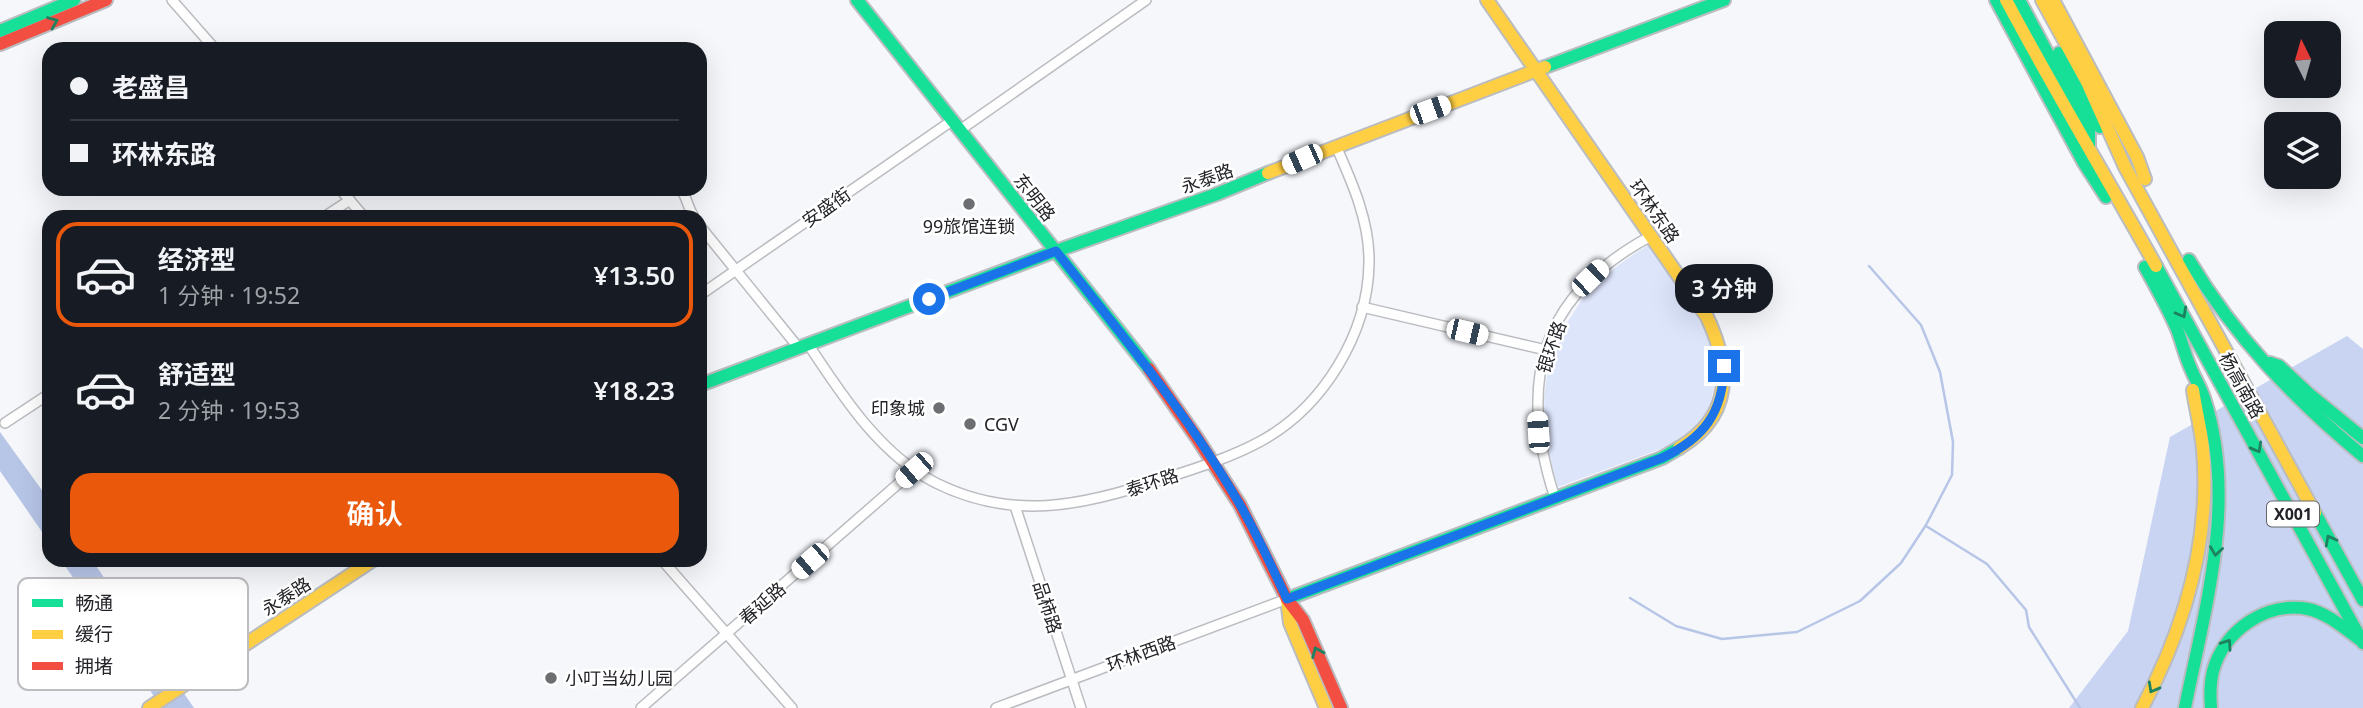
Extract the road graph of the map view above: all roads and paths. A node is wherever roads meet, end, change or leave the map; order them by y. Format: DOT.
graph roads {
  1 [pos="74,0"];
  2 [pos="106,0"];
  3 [pos="172,0"];
  4 [pos="857,0"];
  5 [pos="1146,0"];
  6 [pos="1487,0"];
  7 [pos="1724,0"];
  8 [pos="1996,0"];
  9 [pos="2006,0"];
  10 [pos="2019,0"];
  11 [pos="2029,0"];
  12 [pos="2042,0"];
  13 [pos="2053,0"];
  14 [pos="0,31"];
  15 [pos="209,42"];
  16 [pos="0,44"];
  17 [pos="1536,71"];
  18 [pos="2087,82"];
  19 [pos="2055,100"];
  20 [pos="957,125"];
  21 [pos="2109,135"];
  22 [pos="1336,146"];
  23 [pos="2089,146"];
  24 [pos="2144,179"];
  25 [pos="346,196"];
  26 [pos="350,200"];
  27 [pos="335,210"];
  28 [pos="358,210"];
  29 [pos="707,235"];
  30 [pos="1651,236"];
  31 [pos="1056,251"];
  32 [pos="735,271"];
  33 [pos="707,290"];
  34 [pos="1362,307"];
  35 [pos="803,346"];
  36 [pos="1546,350"];
  37 [pos="2259,359"];
  38 [pos="2191,370"];
  39 [pos="707,382"];
  40 [pos="42,399"];
  41 [pos="5,423"];
  42 [pos="2363,438"];
  43 [pos="2363,456"];
  44 [pos="1214,462"];
  45 [pos="914,470"];
  46 [pos="1555,498"];
  47 [pos="1015,506"];
  48 [pos="362,567"];
  49 [pos="668,567"];
  50 [pos="1287,599"];
  51 [pos="2363,600"];
  52 [pos="727,634"];
  53 [pos="2362,641"];
  54 [pos="248,642"];
  55 [pos="1072,679"];
  56 [pos="176,690"];
  57 [pos="149,708"];
  58 [pos="641,708"];
  59 [pos="792,708"];
  60 [pos="996,708"];
  61 [pos="1081,708"];
  62 [pos="1326,708"];
  63 [pos="1341,708"];
  64 [pos="2142,708"];
  65 [pos="2185,708"];
  66 [pos="2211,708"];
  1 -- 14 [label="main road"];
  16 -- 2 [label="main road, one-way"];
  3 -- 15 [label="street"];
  4 -- 20 [label="main road, 东明路"];
  5 -- 20 [label="street, 安盛街"];
  6 -- 17 [label="main road, 环林东路"];
  7 -- 17 [label="main road, 永泰路"];
  8 -- 19 [label="main road, 杨高南路 / X001"];
  9 -- 19 [label="main road, 杨高南路 / X001"];
  10 -- 23 [label="main road, 杨高南路 / X001"];
  11 -- 21 [label="main road, 杨高南路 / X001"];
  12 -- 18 [label="main road, 杨高南路 / X001"];
  13 -- 24 [label="main road"];
  17 -- 22 [label="main road, 永泰路"];
  17 -- 30 [label="main road, 环林东路"];
  18 -- 21 [label="main road, 杨高南路 / X001"];
  18 -- 24 [label="main road"];
  19 -- 23 [label="main road, 杨高南路 / X001"];
  19 -- 38 [label="main road"];
  20 -- 31 [label="main road, 东明路"];
  20 -- 32 [label="street, 安盛街"];
  51 -- 21 [label="main road, 杨高南路 / X001, one-way"];
  22 -- 31 [label="main road, 永泰路"];
  22 -- 34 [label="street, 泰环路"];
  23 -- 53 [label="main road, 杨高南路 / X001, one-way"];
  24 -- 37 [label="main road"];
  25 -- 26 [label="street"];
  26 -- 27 [label="street"];
  26 -- 28 [label="street"];
  29 -- 32 [label="street, 泰环路"];
  30 -- 36 [label="street, 银环路"];
  30 -- 46 [label="main road, 环林东路"];
  31 -- 35 [label="main road, 永泰路"];
  31 -- 44 [label="main road, 东明路"];
  32 -- 33 [label="street, 安盛街"];
  32 -- 35 [label="street, 泰环路"];
  34 -- 36 [label="street"];
  34 -- 44 [label="street, 泰环路"];
  35 -- 39 [label="main road, 永泰路"];
  35 -- 45 [label="street, 泰环路"];
  36 -- 46 [label="street, 银环路"];
  37 -- 42 [label="main road"];
  37 -- 43 [label="main road"];
  38 -- 64 [label="main road, one-way"];
  38 -- 65 [label="main road, one-way"];
  40 -- 41 [label="street"];
  44 -- 47 [label="street, 泰环路"];
  44 -- 50 [label="main road, 东明路"];
  45 -- 47 [label="street, 泰环路"];
  45 -- 52 [label="street, 春延路"];
  46 -- 50 [label="main road, 环林东路"];
  47 -- 55 [label="street, 品柿路"];
  48 -- 54 [label="main road, 永泰路"];
  49 -- 52 [label="street"];
  50 -- 55 [label="street, 环林西路"];
  50 -- 62 [label="main road, 东明路"];
  63 -- 50 [label="main road, 东明路, one-way"];
  52 -- 58 [label="street, 春延路"];
  52 -- 59 [label="street"];
  66 -- 53 [label="main road, one-way"];
  55 -- 60 [label="street, 环林西路"];
  55 -- 61 [label="street, 品柿路"];
  56 -- 57 [label="main road, 永泰路"];
}
